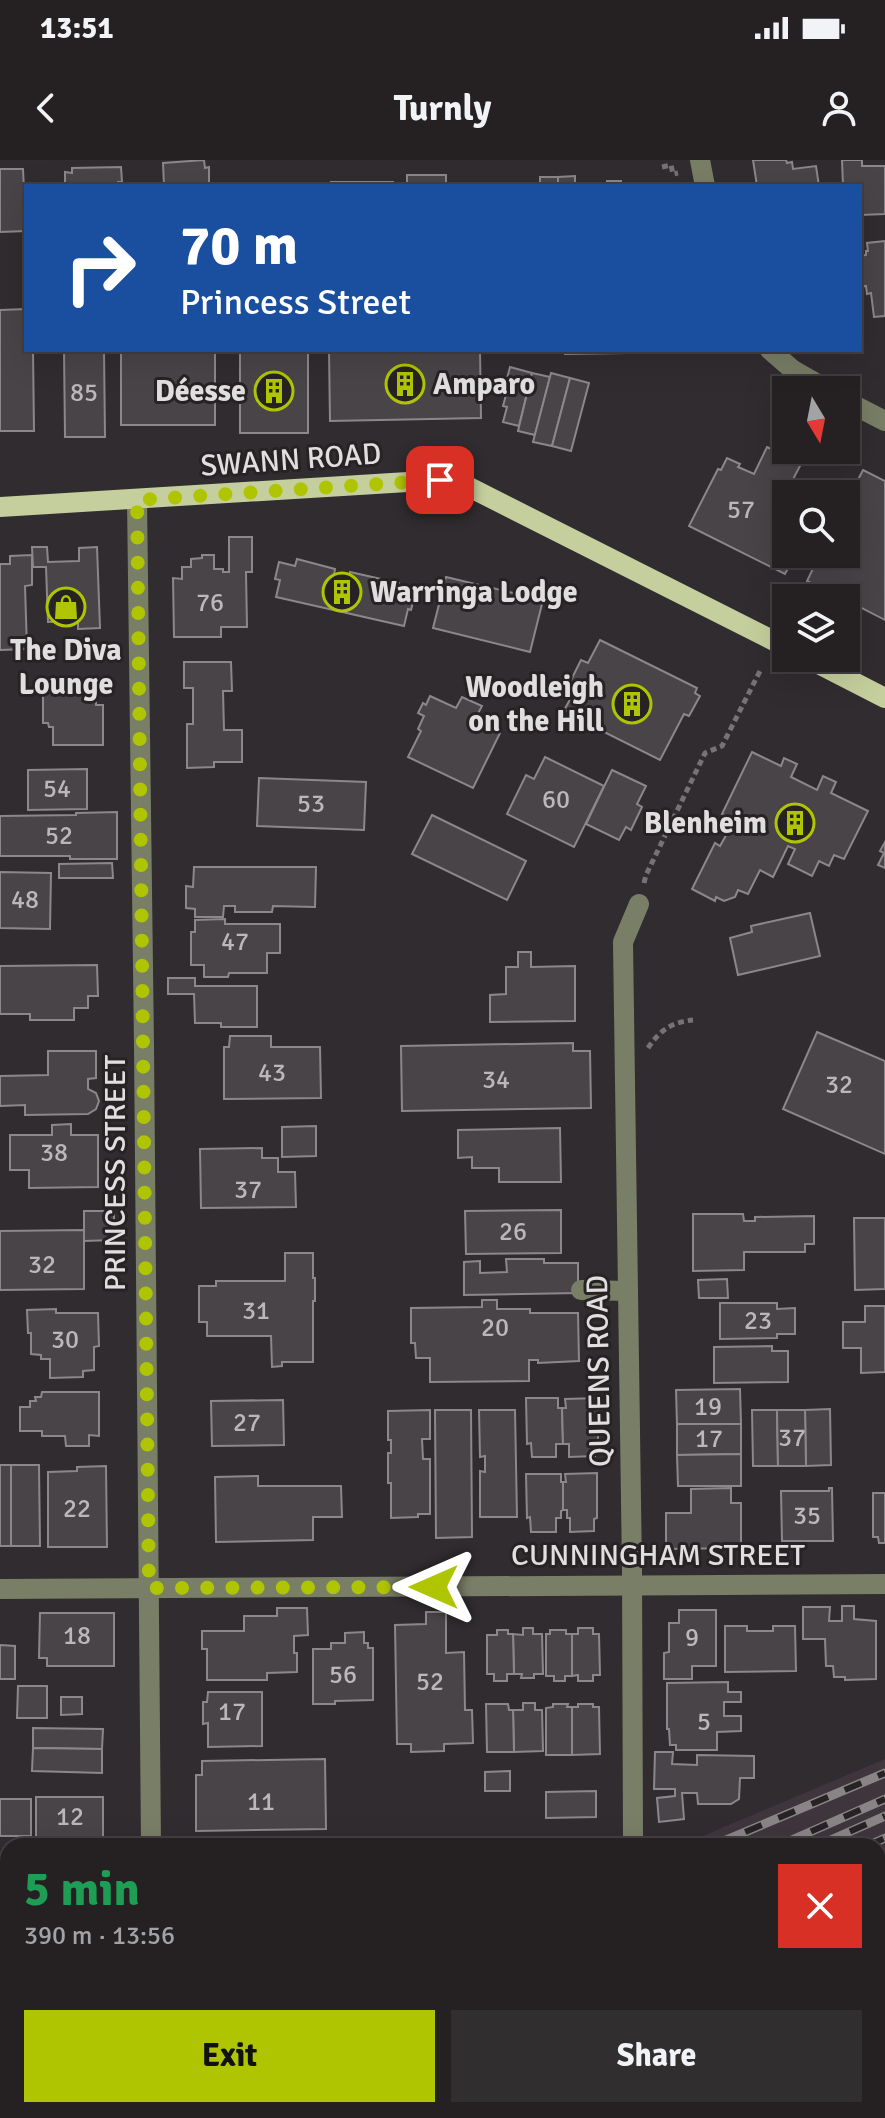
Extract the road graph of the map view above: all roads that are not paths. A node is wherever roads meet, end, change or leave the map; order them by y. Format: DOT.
graph roads {
  1 [pos="700,160"];
  2 [pos="705,184"];
  3 [pos="772,352"];
  4 [pos="804,376"];
  5 [pos="860,408"];
  6 [pos="885,421"];
  7 [pos="137,500"];
  8 [pos="0,507"];
  9 [pos="772,640"];
  10 [pos="834,672"];
  11 [pos="885,698"];
  12 [pos="639,904"];
  13 [pos="581,1290"];
  14 [pos="628,1291"];
  15 [pos="885,1584"];
  16 [pos="632,1586"];
  17 [pos="149,1588"];
  18 [pos="0,1589"];
  19 [pos="151,1838"];
  20 [pos="633,1838"];
  1 -- 2 [label="street"];
  3 -- 4 [label="street"];
  5 -- 6 [label="street"];
  7 -- 8 [label="main road, SWANN ROAD"];
  7 -- 9 [label="main road, SWANN ROAD"];
  7 -- 17 [label="street, PRINCESS STREET"];
  10 -- 11 [label="main road"];
  12 -- 14 [label="street, QUEENS ROAD"];
  13 -- 14 [label="street"];
  14 -- 16 [label="street, QUEENS ROAD"];
  15 -- 16 [label="street, CUNNINGHAM STREET"];
  16 -- 17 [label="street, CUNNINGHAM STREET"];
  16 -- 20 [label="street, QUEENS ROAD"];
  17 -- 18 [label="street, CUNNINGHAM STREET"];
  17 -- 19 [label="street, PRINCESS STREET"];
}
